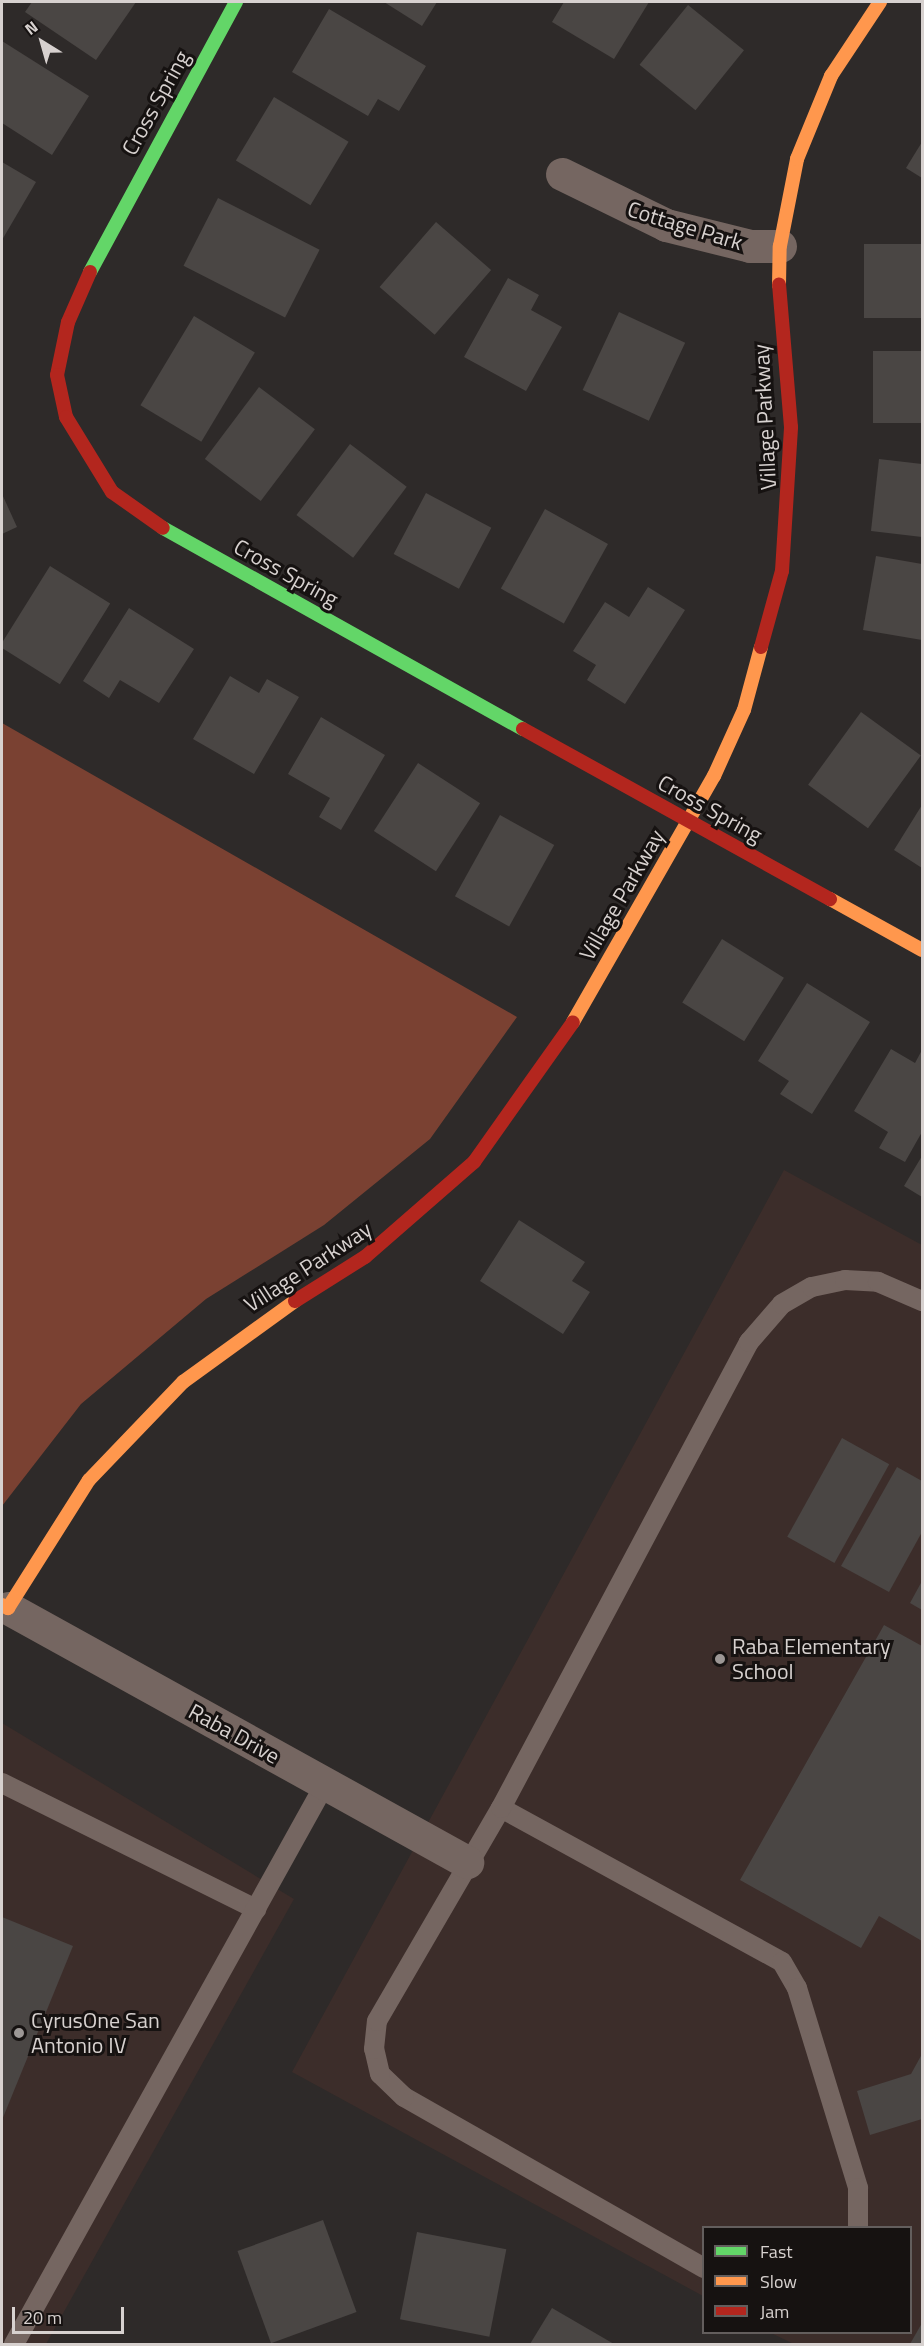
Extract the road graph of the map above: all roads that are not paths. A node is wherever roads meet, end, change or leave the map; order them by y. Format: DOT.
graph roads {
  1 [pos="236,2"];
  2 [pos="880,2"];
  3 [pos="562,174"];
  4 [pos="780,246"];
  5 [pos="688,821"];
  6 [pos="922,950"];
  7 [pos="922,1301"];
  8 [pos="5,1607"];
  9 [pos="2,1783"];
  10 [pos="325,1784"];
  11 [pos="501,1808"];
  12 [pos="467,1862"];
  13 [pos="256,1909"];
  14 [pos="858,2226"];
  15 [pos="702,2267"];
  16 [pos="14,2344"];
  1 -- 5 [label="street, Cross Spring"];
  2 -- 4 [label="street, Village Parkway"];
  3 -- 4 [label="street, Cottage Park"];
  4 -- 5 [label="street, Village Parkway"];
  5 -- 6 [label="street, Cross Spring"];
  5 -- 8 [label="street, Village Parkway"];
  7 -- 11 [label="lane"];
  8 -- 10 [label="street, Raba Drive"];
  9 -- 13 [label="lane"];
  10 -- 12 [label="street, Raba Drive"];
  10 -- 13 [label="lane"];
  11 -- 12 [label="lane"];
  11 -- 14 [label="lane"];
  12 -- 15 [label="lane"];
  13 -- 16 [label="lane"];
}
